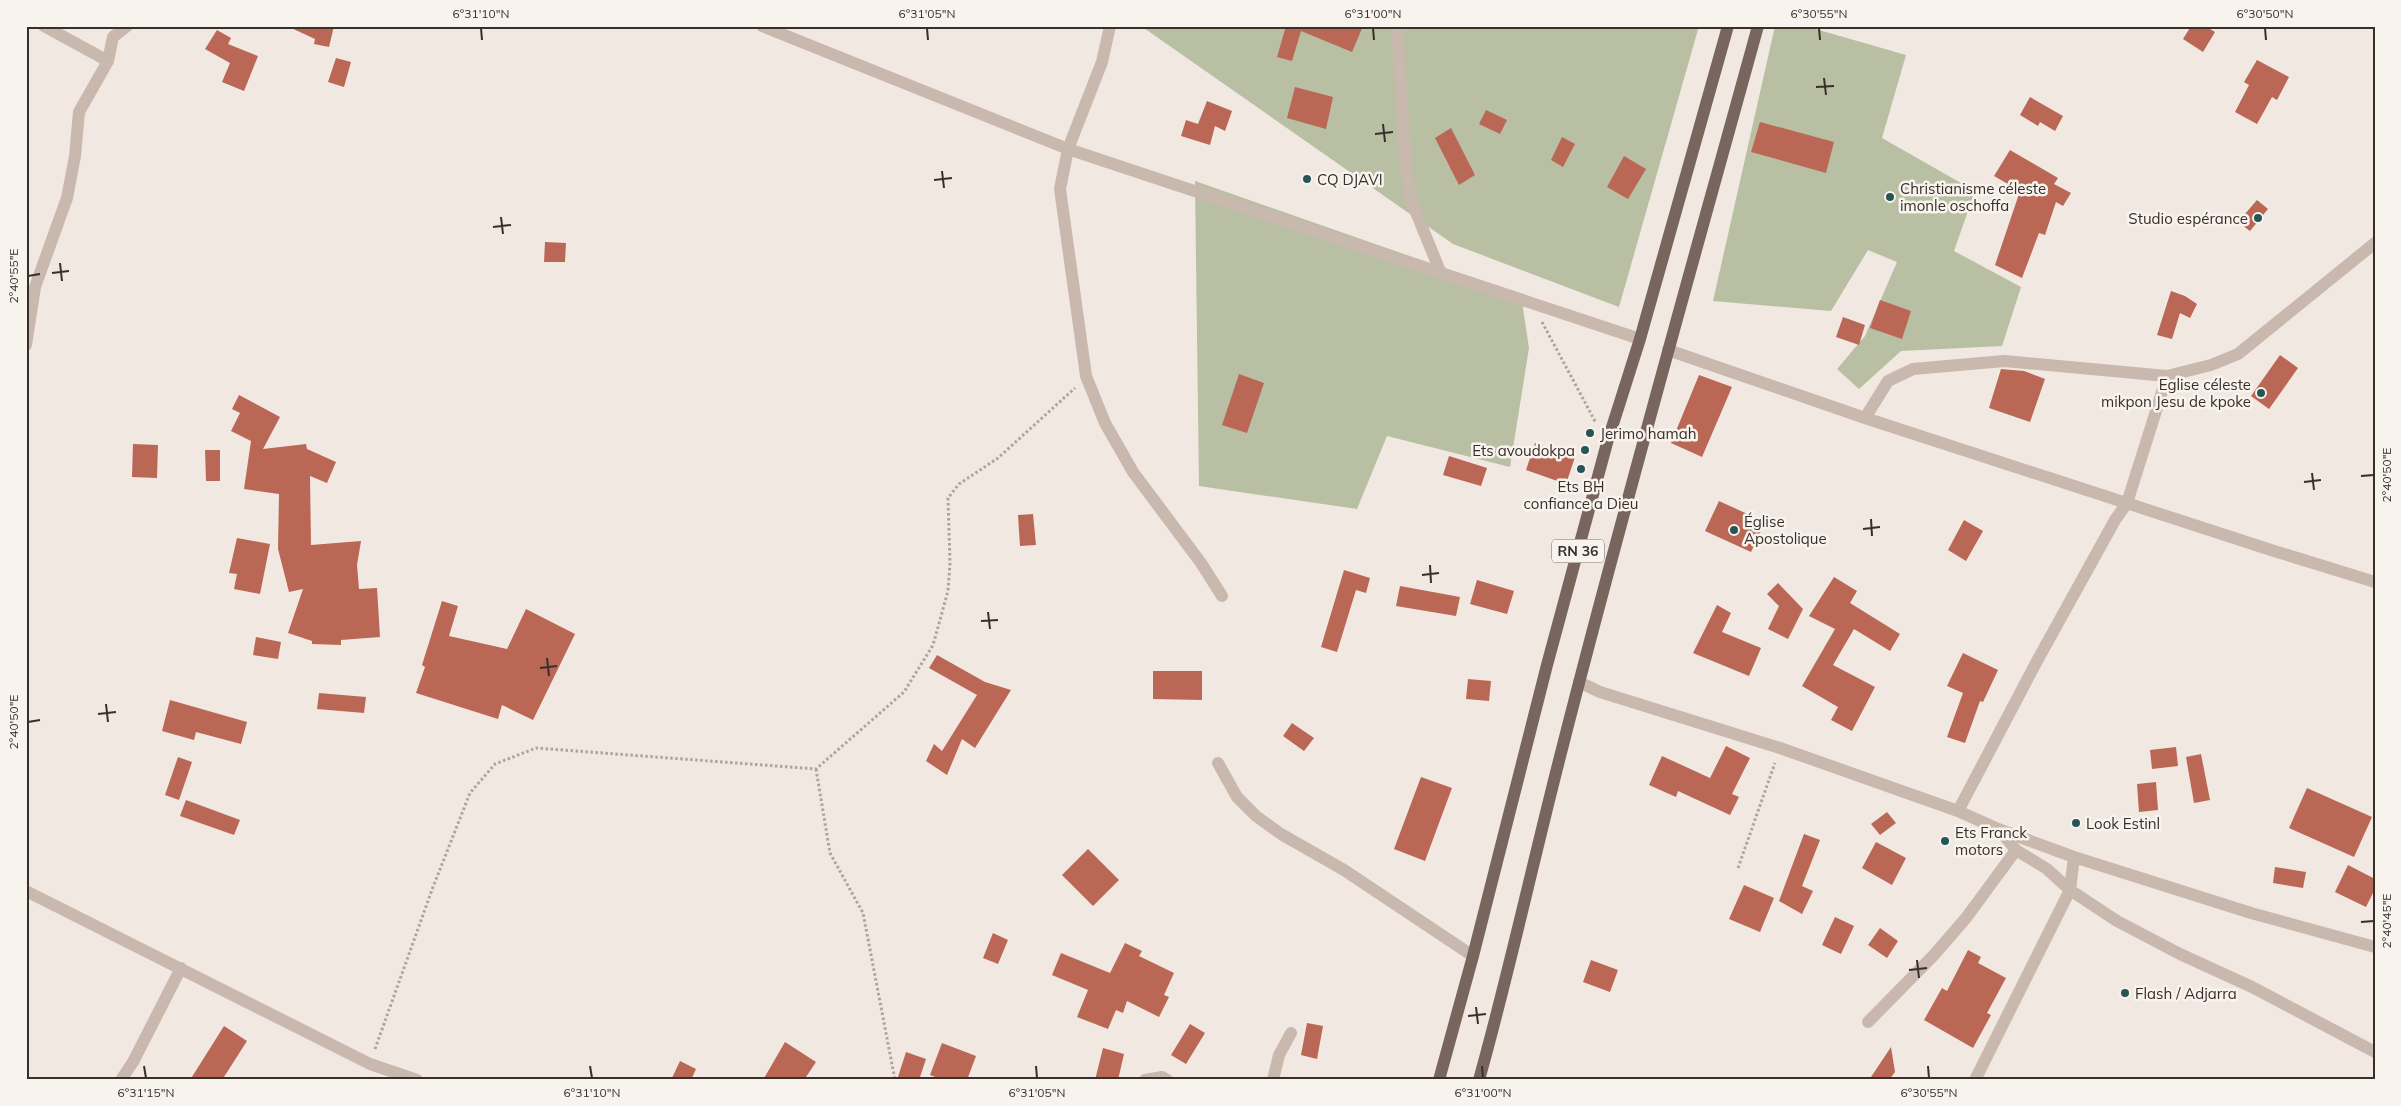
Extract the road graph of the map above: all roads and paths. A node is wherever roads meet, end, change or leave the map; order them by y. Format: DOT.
graph roads {
  1 [pos="44,26"];
  2 [pos="127,26"];
  3 [pos="762,26"];
  4 [pos="1110,26"];
  5 [pos="1396,26"];
  6 [pos="1728,26"];
  7 [pos="1758,26"];
  8 [pos="108,61"];
  9 [pos="1068,149"];
  10 [pos="2375,242"];
  11 [pos="1440,271"];
  12 [pos="1531,301"];
  13 [pos="1640,339"];
  14 [pos="26,345"];
  15 [pos="1668,350"];
  16 [pos="1086,376"];
  17 [pos="2167,376"];
  18 [pos="1865,418"];
  19 [pos="1607,443"];
  20 [pos="2127,503"];
  21 [pos="2375,582"];
  22 [pos="1222,596"];
  23 [pos="1580,682"];
  24 [pos="1780,748"];
  25 [pos="1218,763"];
  26 [pos="816,769"];
  27 [pos="1958,811"];
  28 [pos="1998,829"];
  29 [pos="2016,850"];
  30 [pos="2074,857"];
  31 [pos="1738,868"];
  32 [pos="2070,890"];
  33 [pos="26,891"];
  34 [pos="2375,947"];
  35 [pos="1473,956"];
  36 [pos="181,968"];
  37 [pos="1868,1022"];
  38 [pos="1291,1033"];
  39 [pos="2375,1052"];
  40 [pos="370,1064"];
  41 [pos="121,1080"];
  42 [pos="417,1080"];
  43 [pos="895,1080"];
  44 [pos="1145,1080"];
  45 [pos="1167,1080"];
  46 [pos="1273,1080"];
  47 [pos="1439,1080"];
  48 [pos="1479,1080"];
  49 [pos="1975,1080"];
  1 -- 8 [label="street"];
  2 -- 8 [label="street"];
  3 -- 9 [label="street"];
  4 -- 9 [label="street"];
  5 -- 11 [label="street"];
  6 -- 13 [label="main road, RN 36"];
  7 -- 15 [label="main road, RN 36"];
  8 -- 14 [label="street"];
  9 -- 11 [label="street"];
  9 -- 16 [label="street"];
  10 -- 17 [label="street"];
  11 -- 12 [label="street"];
  12 -- 13 [label="street"];
  12 -- 19 [label="path"];
  13 -- 19 [label="main road, RN 36"];
  15 -- 18 [label="street"];
  15 -- 23 [label="main road, RN 36"];
  16 -- 22 [label="street"];
  16 -- 26 [label="path"];
  17 -- 18 [label="street"];
  17 -- 20 [label="street"];
  18 -- 20 [label="street"];
  19 -- 35 [label="main road, RN 36"];
  20 -- 21 [label="street"];
  20 -- 27 [label="street"];
  23 -- 24 [label="street"];
  23 -- 48 [label="main road, RN 36"];
  24 -- 27 [label="street"];
  24 -- 31 [label="path"];
  25 -- 35 [label="street"];
  26 -- 40 [label="path"];
  26 -- 43 [label="path"];
  27 -- 28 [label="street"];
  28 -- 29 [label="street"];
  28 -- 30 [label="street"];
  29 -- 32 [label="street"];
  29 -- 37 [label="street"];
  30 -- 32 [label="street"];
  30 -- 34 [label="street"];
  32 -- 39 [label="street"];
  32 -- 49 [label="street"];
  33 -- 36 [label="street"];
  35 -- 47 [label="main road, RN 36"];
  36 -- 40 [label="street"];
  36 -- 41 [label="street"];
  38 -- 46 [label="street"];
  40 -- 42 [label="street"];
  44 -- 45 [label="street"];
}
